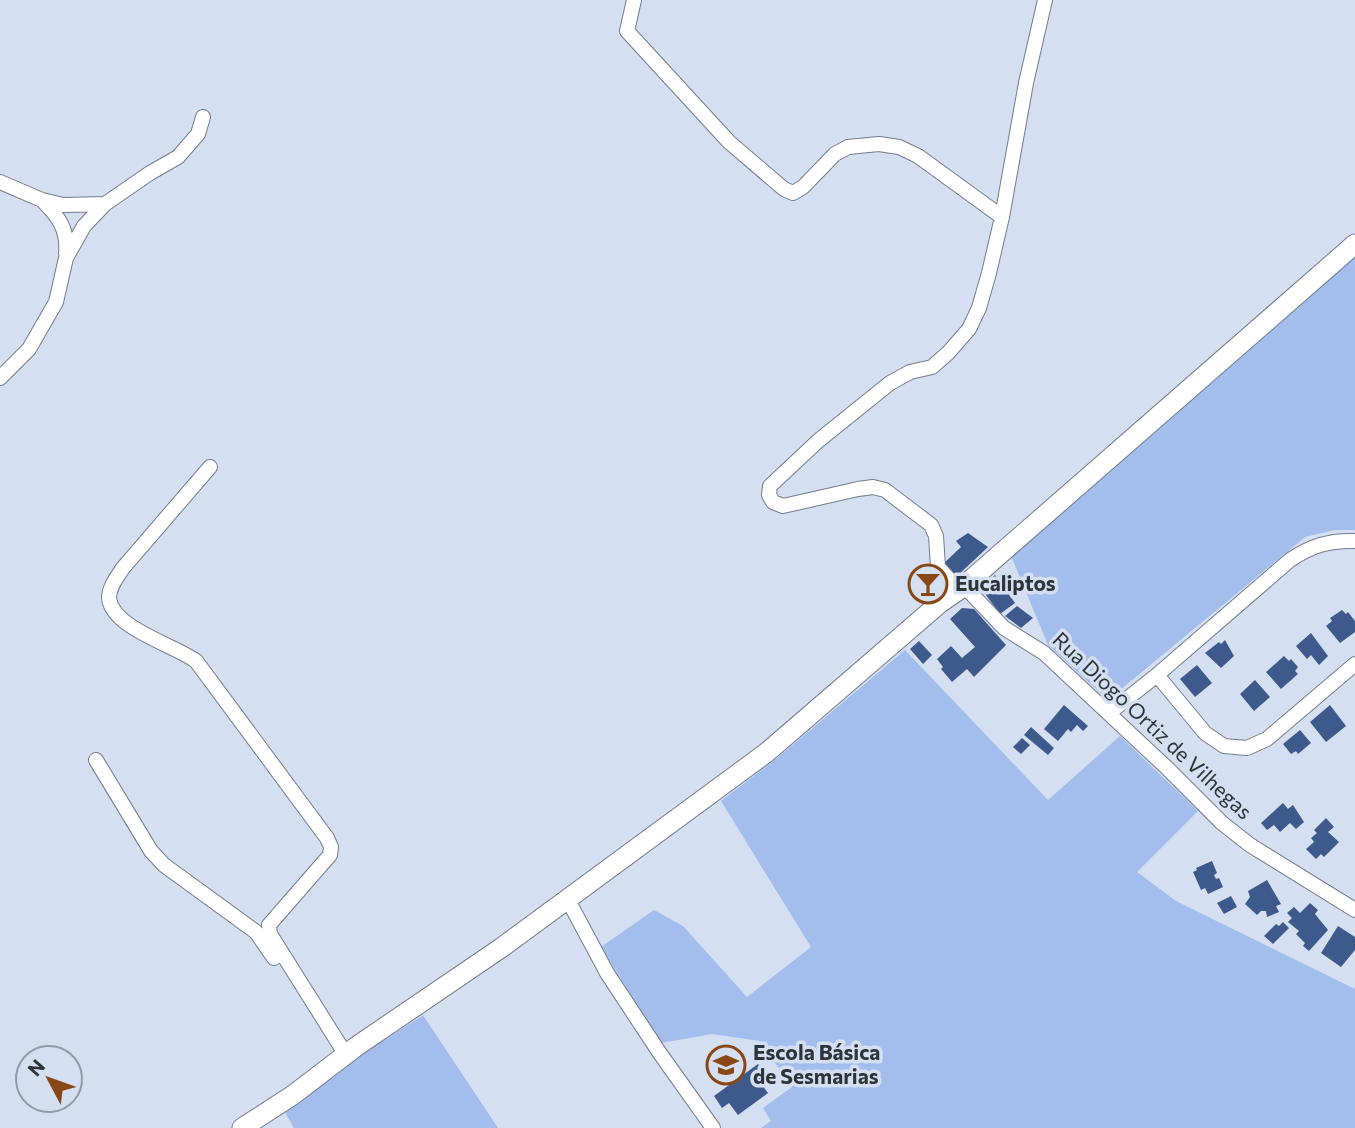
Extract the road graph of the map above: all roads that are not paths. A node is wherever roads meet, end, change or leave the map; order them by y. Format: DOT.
graph roads {
  1 [pos="634,0"];
  2 [pos="1045,0"];
  3 [pos="202,117"];
  4 [pos="0,181"];
  5 [pos="43,200"];
  6 [pos="105,204"];
  7 [pos="1002,217"];
  8 [pos="1355,244"];
  9 [pos="66,258"];
  10 [pos="0,378"];
  11 [pos="209,467"];
  12 [pos="1355,541"];
  13 [pos="961,588"];
  14 [pos="1355,664"];
  15 [pos="1157,675"];
  16 [pos="1109,713"];
  17 [pos="96,760"];
  18 [pos="568,900"];
  19 [pos="1355,910"];
  20 [pos="342,1058"];
  21 [pos="242,1128"];
  22 [pos="713,1128"];
  1 -- 7 [label="street"];
  2 -- 7 [label="street"];
  3 -- 6 [label="street"];
  4 -- 5 [label="street"];
  5 -- 6 [label="street"];
  5 -- 9 [label="street"];
  6 -- 9 [label="street"];
  7 -- 13 [label="street, Rua Diogo Ortiz de Vilhegas"];
  8 -- 13 [label="main road"];
  9 -- 10 [label="street"];
  11 -- 20 [label="street"];
  12 -- 15 [label="street"];
  13 -- 16 [label="street, Rua Diogo Ortiz de Vilhegas"];
  13 -- 18 [label="main road"];
  14 -- 15 [label="street"];
  15 -- 16 [label="street"];
  16 -- 19 [label="street, Rua Diogo Ortiz de Vilhegas"];
  17 -- 20 [label="street"];
  18 -- 20 [label="main road"];
  18 -- 22 [label="street"];
  20 -- 21 [label="main road"];
}
